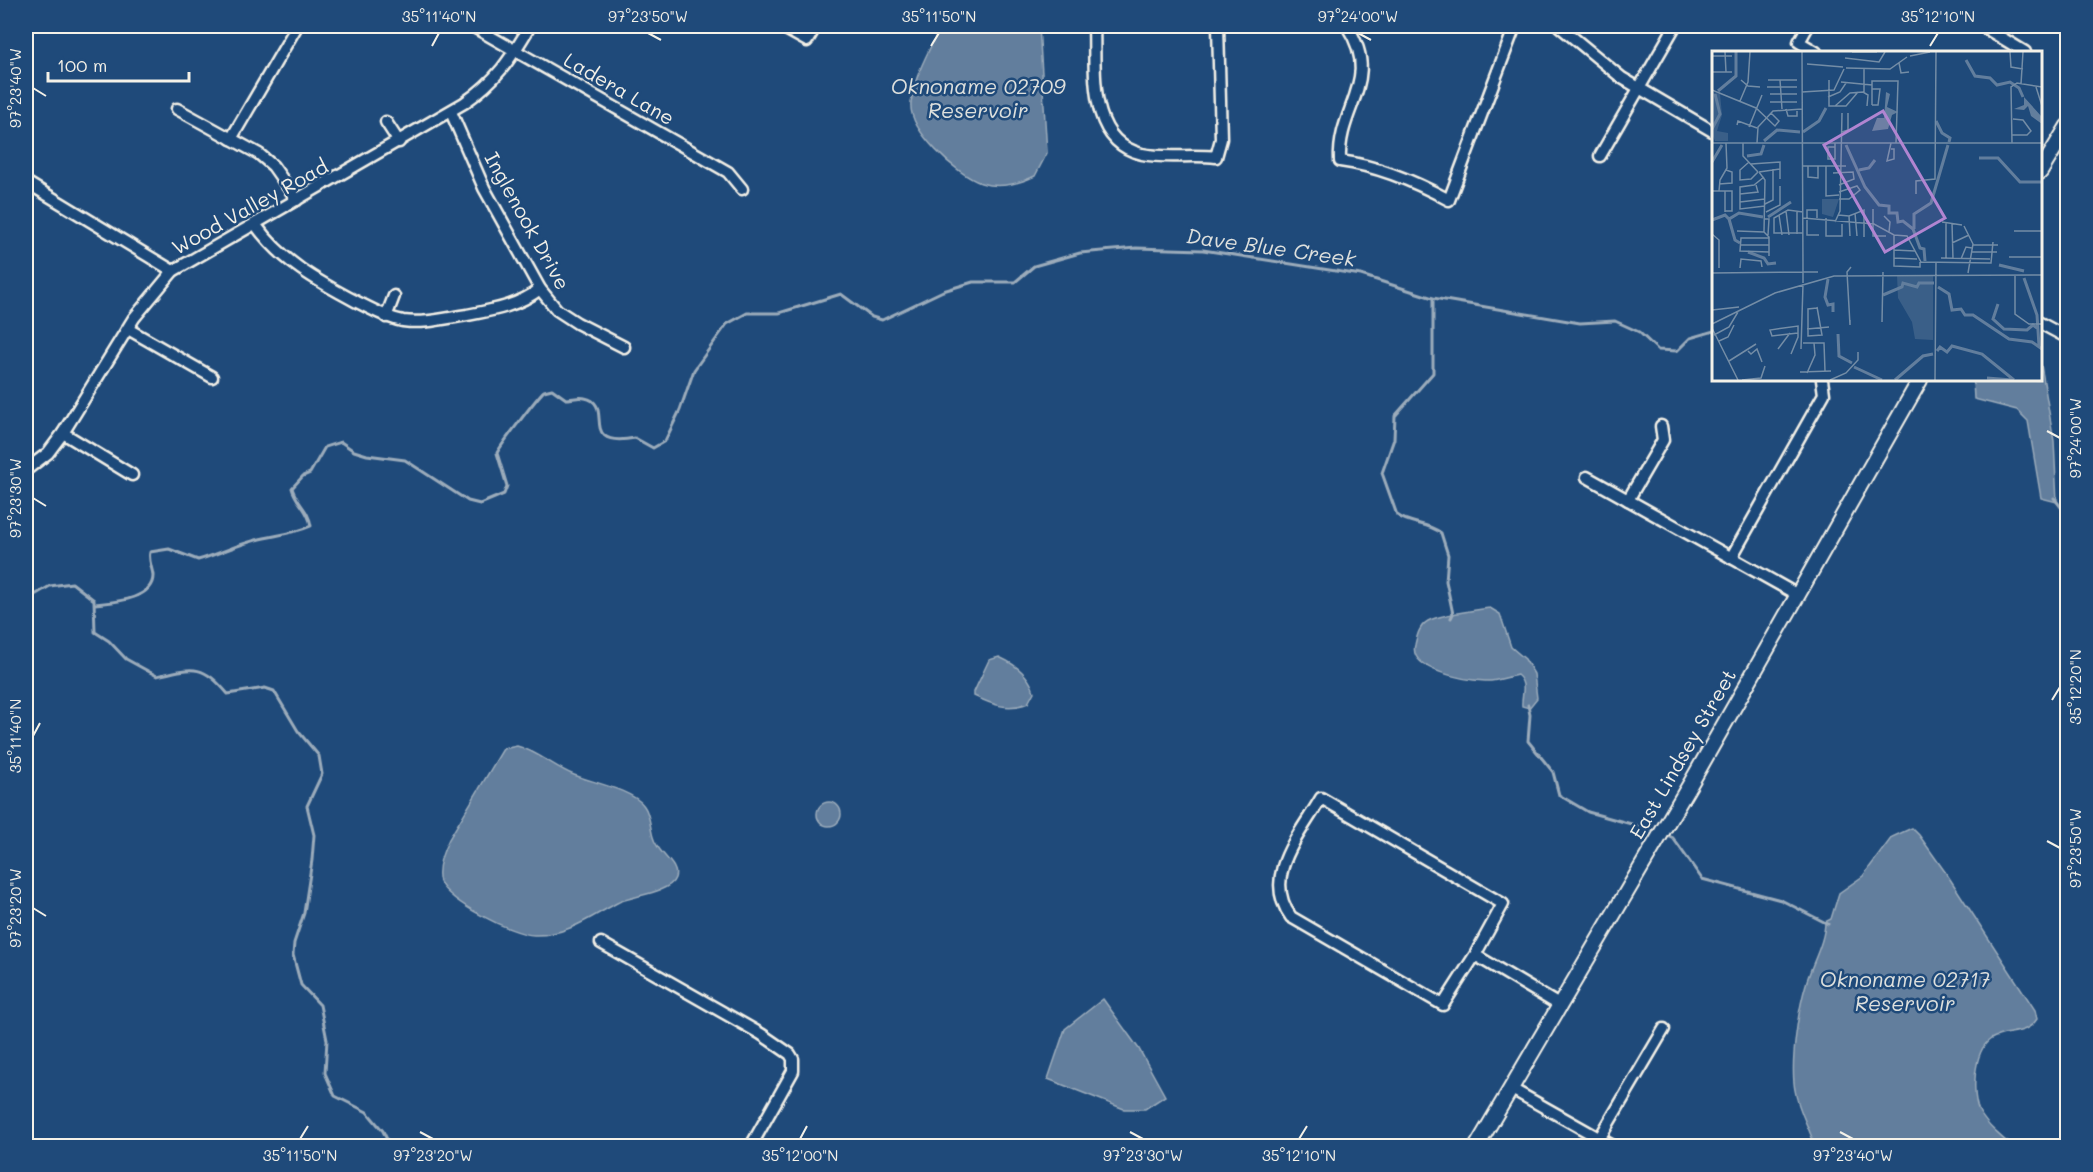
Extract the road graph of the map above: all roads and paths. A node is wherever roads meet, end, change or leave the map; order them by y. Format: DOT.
graph roads {
  1 [pos="297,26"];
  2 [pos="472,26"];
  3 [pos="530,26"];
  4 [pos="780,26"];
  5 [pos="816,26"];
  6 [pos="1094,26"];
  7 [pos="1218,26"];
  8 [pos="1347,26"];
  9 [pos="1515,26"];
  10 [pos="1559,26"];
  11 [pos="1675,26"];
  12 [pos="1808,26"];
  13 [pos="1982,26"];
  14 [pos="515,51"];
  15 [pos="1814,51"];
  16 [pos="2023,51"];
  17 [pos="1639,88"];
  18 [pos="177,109"];
  19 [pos="451,112"];
  20 [pos="386,122"];
  21 [pos="2067,126"];
  22 [pos="1712,131"];
  23 [pos="231,139"];
  24 [pos="399,142"];
  25 [pos="1600,156"];
  26 [pos="2042,169"];
  27 [pos="26,182"];
  28 [pos="742,189"];
  29 [pos="297,200"];
  30 [pos="255,224"];
  31 [pos="173,271"];
  32 [pos="540,289"];
  33 [pos="394,296"];
  34 [pos="386,317"];
  35 [pos="2042,324"];
  36 [pos="128,329"];
  37 [pos="2067,338"];
  38 [pos="624,347"];
  39 [pos="212,376"];
  40 [pos="1822,381"];
  41 [pos="1919,381"];
  42 [pos="1660,426"];
  43 [pos="63,433"];
  44 [pos="26,470"];
  45 [pos="132,475"];
  46 [pos="1587,477"];
  47 [pos="1628,500"];
  48 [pos="1731,558"];
  49 [pos="1798,595"];
  50 [pos="600,943"];
  51 [pos="1475,955"];
  52 [pos="1559,1005"];
  53 [pos="1664,1029"];
  54 [pos="1510,1088"];
  55 [pos="1598,1143"];
  56 [pos="751,1146"];
  57 [pos="1477,1146"];
  58 [pos="1613,1146"];
  1 -- 23 [label="street"];
  2 -- 14 [label="street, Ladera Lane"];
  3 -- 14 [label="street, Wood Valley Road"];
  4 -- 5 [label="street"];
  6 -- 7 [label="street"];
  8 -- 9 [label="street"];
  10 -- 17 [label="street"];
  11 -- 17 [label="street"];
  12 -- 15 [label="street"];
  13 -- 16 [label="street"];
  14 -- 19 [label="street, Wood Valley Road"];
  14 -- 28 [label="street, Ladera Lane"];
  17 -- 22 [label="street"];
  17 -- 25 [label="street"];
  18 -- 23 [label="street"];
  19 -- 24 [label="street, Wood Valley Road"];
  19 -- 32 [label="street, Inglenook Drive"];
  20 -- 24 [label="street"];
  21 -- 26 [label="street"];
  23 -- 29 [label="street"];
  24 -- 29 [label="street, Wood Valley Road"];
  27 -- 31 [label="street"];
  29 -- 30 [label="street, Wood Valley Road"];
  30 -- 31 [label="street, Wood Valley Road"];
  30 -- 34 [label="street"];
  31 -- 36 [label="street, Wood Valley Road"];
  32 -- 34 [label="street"];
  32 -- 38 [label="street, Inglenook Drive"];
  33 -- 34 [label="street"];
  35 -- 37 [label="street"];
  36 -- 39 [label="street"];
  36 -- 43 [label="street, Wood Valley Road"];
  40 -- 48 [label="street"];
  41 -- 49 [label="street, East Lindsey Street"];
  42 -- 47 [label="street"];
  43 -- 44 [label="street, Wood Valley Road"];
  43 -- 45 [label="street"];
  46 -- 47 [label="street"];
  47 -- 48 [label="street"];
  48 -- 49 [label="street"];
  49 -- 52 [label="street, East Lindsey Street"];
  50 -- 56 [label="street"];
  51 -- 51 [label="street"];
  51 -- 52 [label="street"];
  52 -- 54 [label="street, East Lindsey Street"];
  53 -- 55 [label="street"];
  54 -- 55 [label="street"];
  54 -- 57 [label="street, East Lindsey Street"];
  55 -- 58 [label="street"];
}
